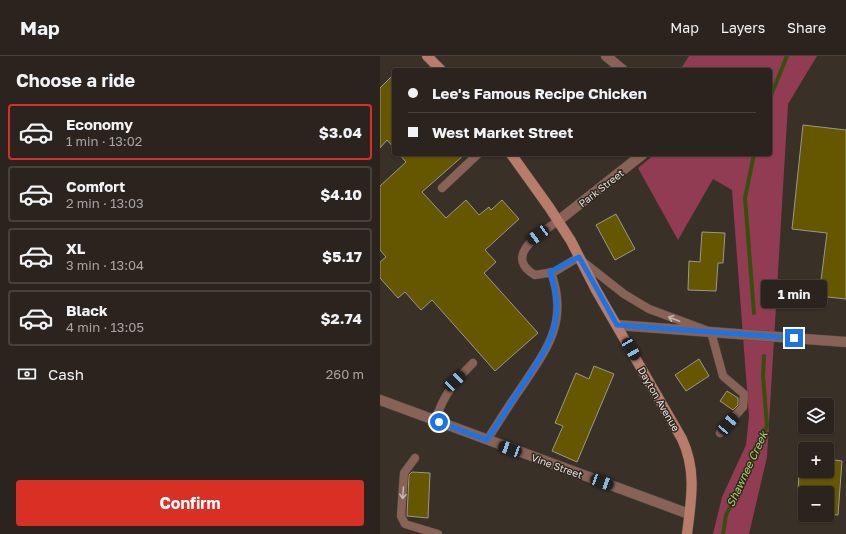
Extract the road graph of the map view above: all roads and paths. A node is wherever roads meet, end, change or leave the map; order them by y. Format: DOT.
graph roads {
  1 [pos="606,56"];
  2 [pos="431,57"];
  3 [pos="439,68"];
  4 [pos="621,68"];
  5 [pos="476,156"];
  6 [pos="512,156"];
  7 [pos="640,156"];
  8 [pos="442,188"];
  9 [pos="558,221"];
  10 [pos="580,259"];
  11 [pos="550,272"];
  12 [pos="617,325"];
  13 [pos="711,332"];
  14 [pos="846,342"];
  15 [pos="473,363"];
  16 [pos="380,400"];
  17 [pos="435,421"];
  18 [pos="720,433"];
  19 [pos="487,440"];
  20 [pos="416,458"];
  21 [pos="689,514"];
  22 [pos="438,534"];
  23 [pos="687,534"];
  1 -- 4 [label="street"];
  2 -- 3 [label="main road"];
  5 -- 8 [label="lane"];
  6 -- 9 [label="main road, Dayton Avenue"];
  7 -- 9 [label="street, Park Street"];
  9 -- 10 [label="main road, Dayton Avenue"];
  9 -- 11 [label="lane"];
  10 -- 11 [label="lane"];
  10 -- 12 [label="main road, Dayton Avenue"];
  13 -- 10 [label="lane, one-way"];
  11 -- 19 [label="lane"];
  12 -- 13 [label="street"];
  12 -- 21 [label="main road, Dayton Avenue"];
  13 -- 14 [label="street"];
  13 -- 18 [label="lane"];
  15 -- 17 [label="lane"];
  16 -- 17 [label="street, Vine Street"];
  17 -- 19 [label="street, Vine Street"];
  19 -- 21 [label="street, Vine Street"];
  20 -- 22 [label="lane, one-way"];
  21 -- 23 [label="main road, Dayton Avenue"];
}
